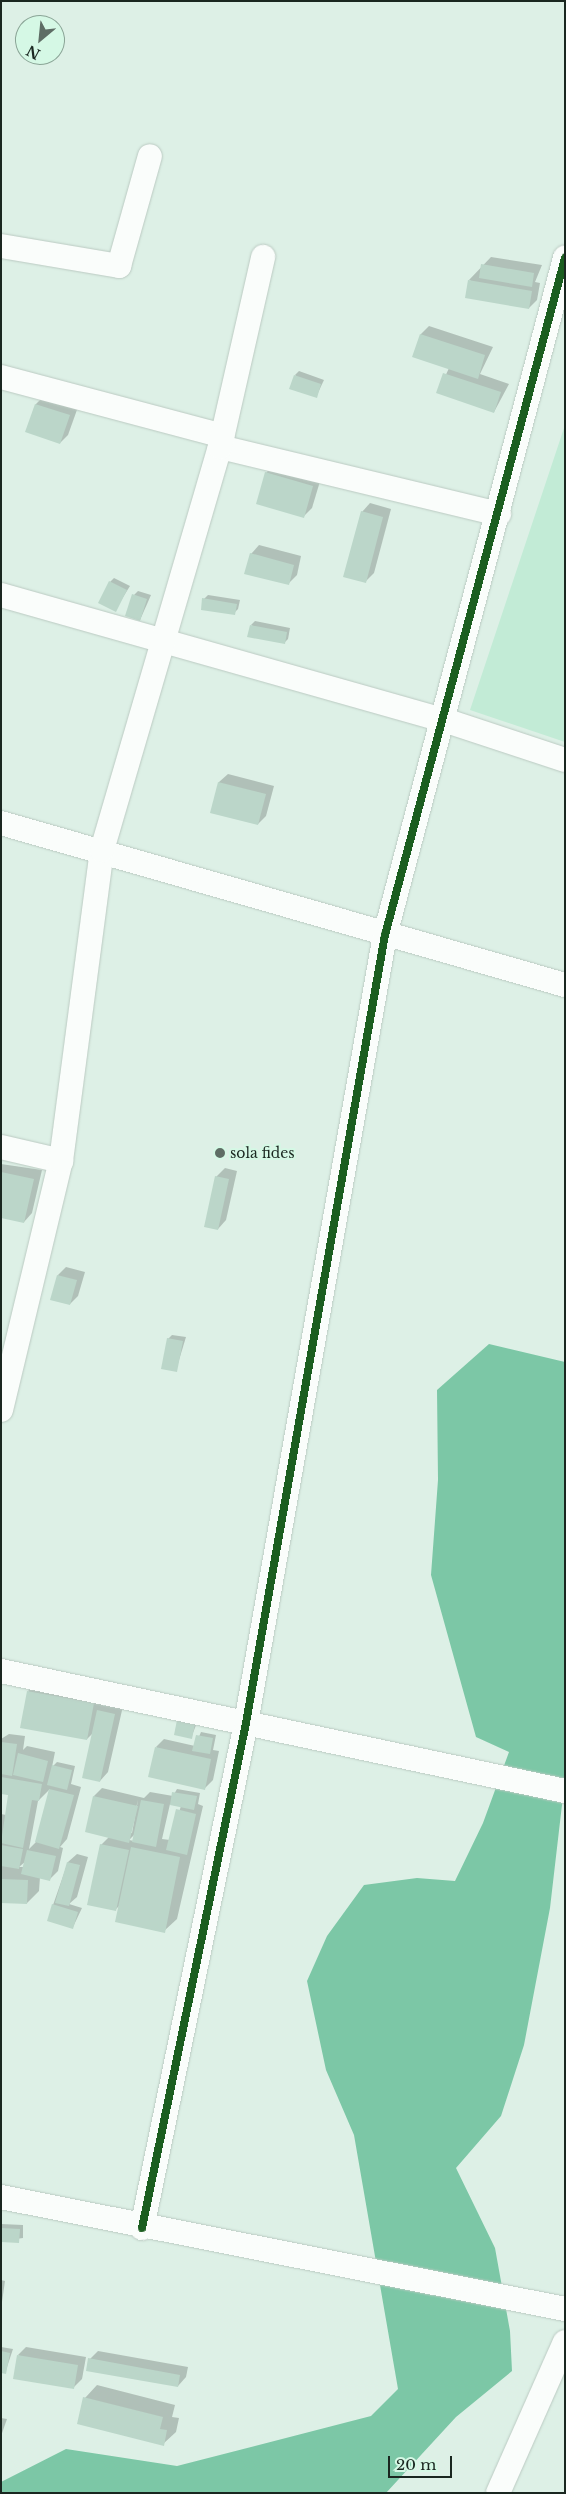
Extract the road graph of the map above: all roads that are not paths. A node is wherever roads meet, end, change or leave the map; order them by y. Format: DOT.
graph roads {
  1 [pos="150,156"];
  2 [pos="1,246"];
  3 [pos="264,257"];
  4 [pos="565,258"];
  5 [pos="1,377"];
  6 [pos="221,441"];
  7 [pos="499,514"];
  8 [pos="1,595"];
  9 [pos="166,642"];
  10 [pos="444,720"];
  11 [pos="565,760"];
  12 [pos="1,823"];
  13 [pos="102,850"];
  14 [pos="385,935"];
  15 [pos="565,985"];
  16 [pos="1,1147"];
  17 [pos="61,1161"];
  18 [pos="1,1410"];
  19 [pos="1,1671"];
  20 [pos="246,1724"];
  21 [pos="565,1791"];
  22 [pos="1,2197"];
  23 [pos="142,2228"];
  24 [pos="565,2309"];
  25 [pos="565,2342"];
  26 [pos="498,2493"];
  1 -- 2 [label="street"];
  3 -- 6 [label="street"];
  4 -- 7 [label="street"];
  5 -- 6 [label="street"];
  6 -- 7 [label="street"];
  6 -- 9 [label="street"];
  7 -- 10 [label="street"];
  8 -- 9 [label="street"];
  9 -- 10 [label="street"];
  9 -- 13 [label="street"];
  10 -- 11 [label="street"];
  10 -- 14 [label="street"];
  12 -- 13 [label="street"];
  13 -- 14 [label="street"];
  13 -- 17 [label="street"];
  14 -- 15 [label="street"];
  14 -- 20 [label="street"];
  16 -- 17 [label="street"];
  17 -- 18 [label="street"];
  19 -- 20 [label="street"];
  20 -- 21 [label="street"];
  20 -- 23 [label="street"];
  22 -- 23 [label="street"];
  23 -- 24 [label="street"];
  25 -- 26 [label="street"];
}
